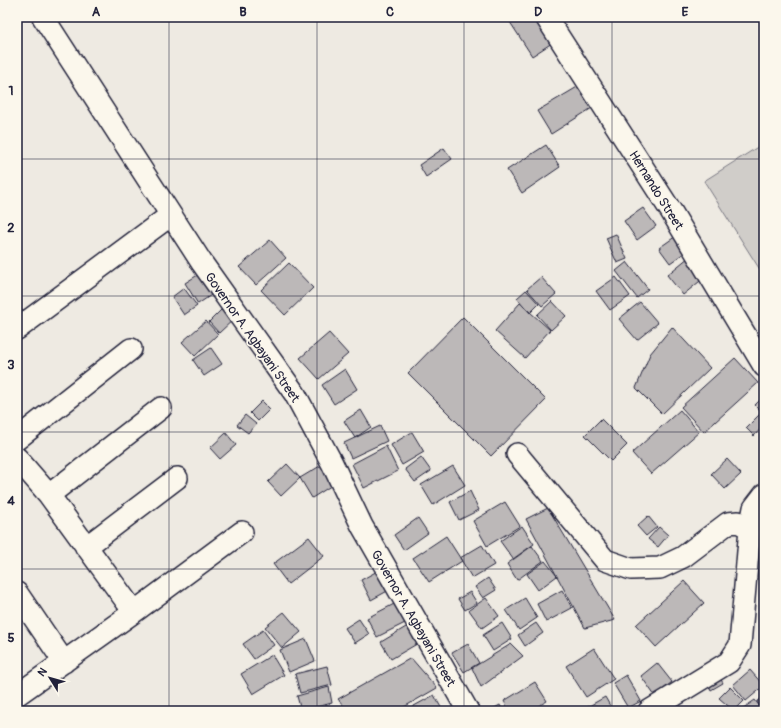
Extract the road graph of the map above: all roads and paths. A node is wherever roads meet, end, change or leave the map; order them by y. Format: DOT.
graph roads {
  1 [pos="43,17"];
  2 [pos="546,17"];
  3 [pos="171,215"];
  4 [pos="17,329"];
  5 [pos="131,349"];
  6 [pos="764,366"];
  7 [pos="161,408"];
  8 [pos="17,439"];
  9 [pos="517,454"];
  10 [pos="17,458"];
  11 [pos="178,478"];
  12 [pos="49,495"];
  13 [pos="764,495"];
  14 [pos="750,528"];
  15 [pos="242,532"];
  16 [pos="86,547"];
  17 [pos="17,593"];
  18 [pos="134,612"];
  19 [pos="64,662"];
  20 [pos="17,695"];
  21 [pos="468,711"];
  22 [pos="649,711"];
  1 -- 3 [label="street, Governor A. Agbayani Street"];
  2 -- 6 [label="street, Hernando Street"];
  3 -- 4 [label="street"];
  3 -- 21 [label="street, Governor A. Agbayani Street"];
  5 -- 8 [label="street"];
  7 -- 12 [label="street"];
  9 -- 14 [label="street"];
  10 -- 12 [label="street"];
  11 -- 16 [label="street"];
  12 -- 16 [label="street"];
  13 -- 14 [label="street"];
  14 -- 22 [label="street"];
  15 -- 18 [label="street"];
  16 -- 18 [label="street"];
  17 -- 19 [label="street"];
  18 -- 19 [label="street"];
  19 -- 20 [label="street"];
}
